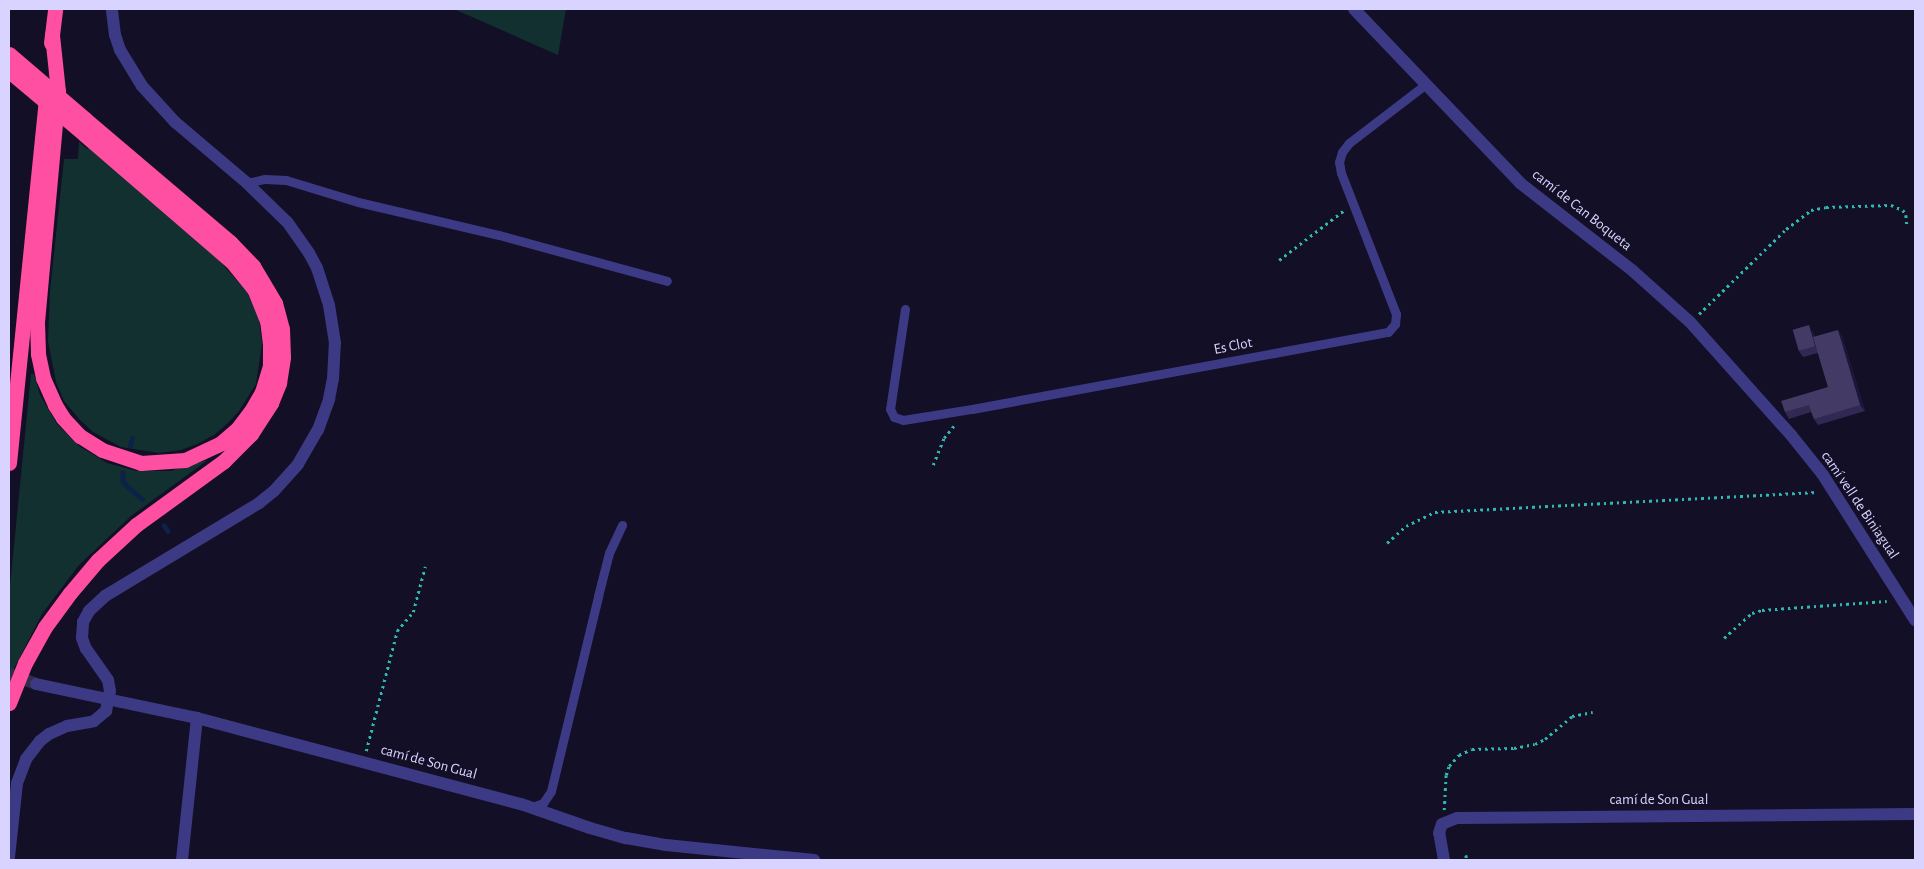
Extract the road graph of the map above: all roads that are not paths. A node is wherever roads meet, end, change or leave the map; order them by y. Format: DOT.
graph roads {
  1 [pos="55,9"];
  2 [pos="112,9"];
  3 [pos="1354,9"];
  4 [pos="52,35"];
  5 [pos="9,54"];
  6 [pos="9,71"];
  7 [pos="1426,84"];
  8 [pos="247,183"];
  9 [pos="667,281"];
  10 [pos="905,310"];
  11 [pos="1791,435"];
  12 [pos="9,463"];
  13 [pos="622,525"];
  14 [pos="1915,620"];
  15 [pos="36,684"];
  16 [pos="108,700"];
  17 [pos="9,703"];
  18 [pos="197,718"];
  19 [pos="531,807"];
  20 [pos="1915,814"];
  21 [pos="9,857"];
  22 [pos="182,860"];
  23 [pos="814,860"];
  24 [pos="1444,860"];
  1 -- 4 [label="highway"];
  2 -- 8 [label="street"];
  3 -- 7 [label="street, camí de Can Boqueta"];
  4 -- 6 [label="highway, bridge"];
  4 -- 12 [label="highway"];
  5 -- 17 [label="highway, bridge"];
  7 -- 10 [label="lane, Es Clot"];
  7 -- 11 [label="street, camí de Can Boqueta"];
  8 -- 9 [label="lane"];
  8 -- 16 [label="street"];
  11 -- 14 [label="street, camí vell de Biniagual"];
  13 -- 19 [label="lane"];
  15 -- 16 [label="street, camí de Son Gual"];
  16 -- 18 [label="street, camí de Son Gual"];
  16 -- 21 [label="street"];
  18 -- 19 [label="street, camí de Son Gual"];
  18 -- 22 [label="street"];
  19 -- 23 [label="street, camí de Son Gual"];
  20 -- 24 [label="street, camí de Son Gual"];
}
